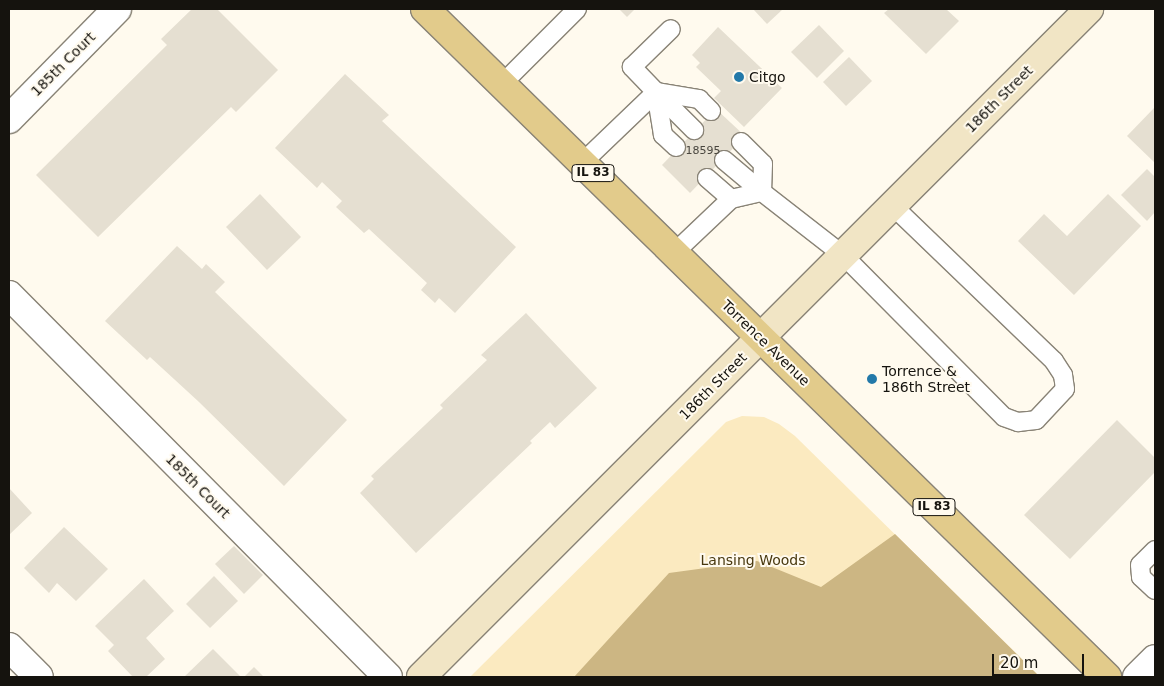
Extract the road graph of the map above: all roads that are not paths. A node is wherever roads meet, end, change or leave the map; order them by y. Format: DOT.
graph roads {
  1 [pos="117,9"];
  2 [pos="425,9"];
  3 [pos="577,9"];
  4 [pos="1080,12"];
  5 [pos="671,29"];
  6 [pos="502,84"];
  7 [pos="656,92"];
  8 [pos="711,111"];
  9 [pos="9,119"];
  10 [pos="694,130"];
  11 [pos="741,142"];
  12 [pos="676,148"];
  13 [pos="724,160"];
  14 [pos="582,163"];
  15 [pos="707,178"];
  16 [pos="762,192"];
  17 [pos="731,199"];
  18 [pos="892,205"];
  19 [pos="674,253"];
  20 [pos="843,255"];
  21 [pos="9,295"];
  22 [pos="761,337"];
  23 [pos="1155,550"];
  24 [pos="1155,590"];
  25 [pos="1155,659"];
  26 [pos="388,677"];
  27 [pos="421,677"];
  28 [pos="1108,677"];
  29 [pos="1137,677"];
  1 -- 9 [label="street, 185th Court"];
  2 -- 6 [label="main road, Torrence Avenue / IL 83"];
  3 -- 6 [label="lane"];
  4 -- 18 [label="street, 186th Street"];
  5 -- 7 [label="lane"];
  6 -- 14 [label="main road, Torrence Avenue / IL 83"];
  7 -- 8 [label="lane"];
  7 -- 10 [label="lane"];
  7 -- 12 [label="lane"];
  7 -- 14 [label="lane"];
  11 -- 16 [label="lane"];
  13 -- 16 [label="lane"];
  14 -- 19 [label="main road, Torrence Avenue / IL 83"];
  15 -- 17 [label="lane"];
  16 -- 17 [label="lane"];
  16 -- 20 [label="lane"];
  17 -- 19 [label="lane"];
  18 -- 20 [label="street, 186th Street"];
  18 -- 20 [label="lane"];
  19 -- 22 [label="main road, Torrence Avenue / IL 83"];
  20 -- 22 [label="street, 186th Street"];
  21 -- 26 [label="street, 185th Court"];
  22 -- 27 [label="street, 186th Street"];
  22 -- 28 [label="main road, Torrence Avenue / IL 83"];
  23 -- 24 [label="lane"];
  25 -- 29 [label="street"];
}
